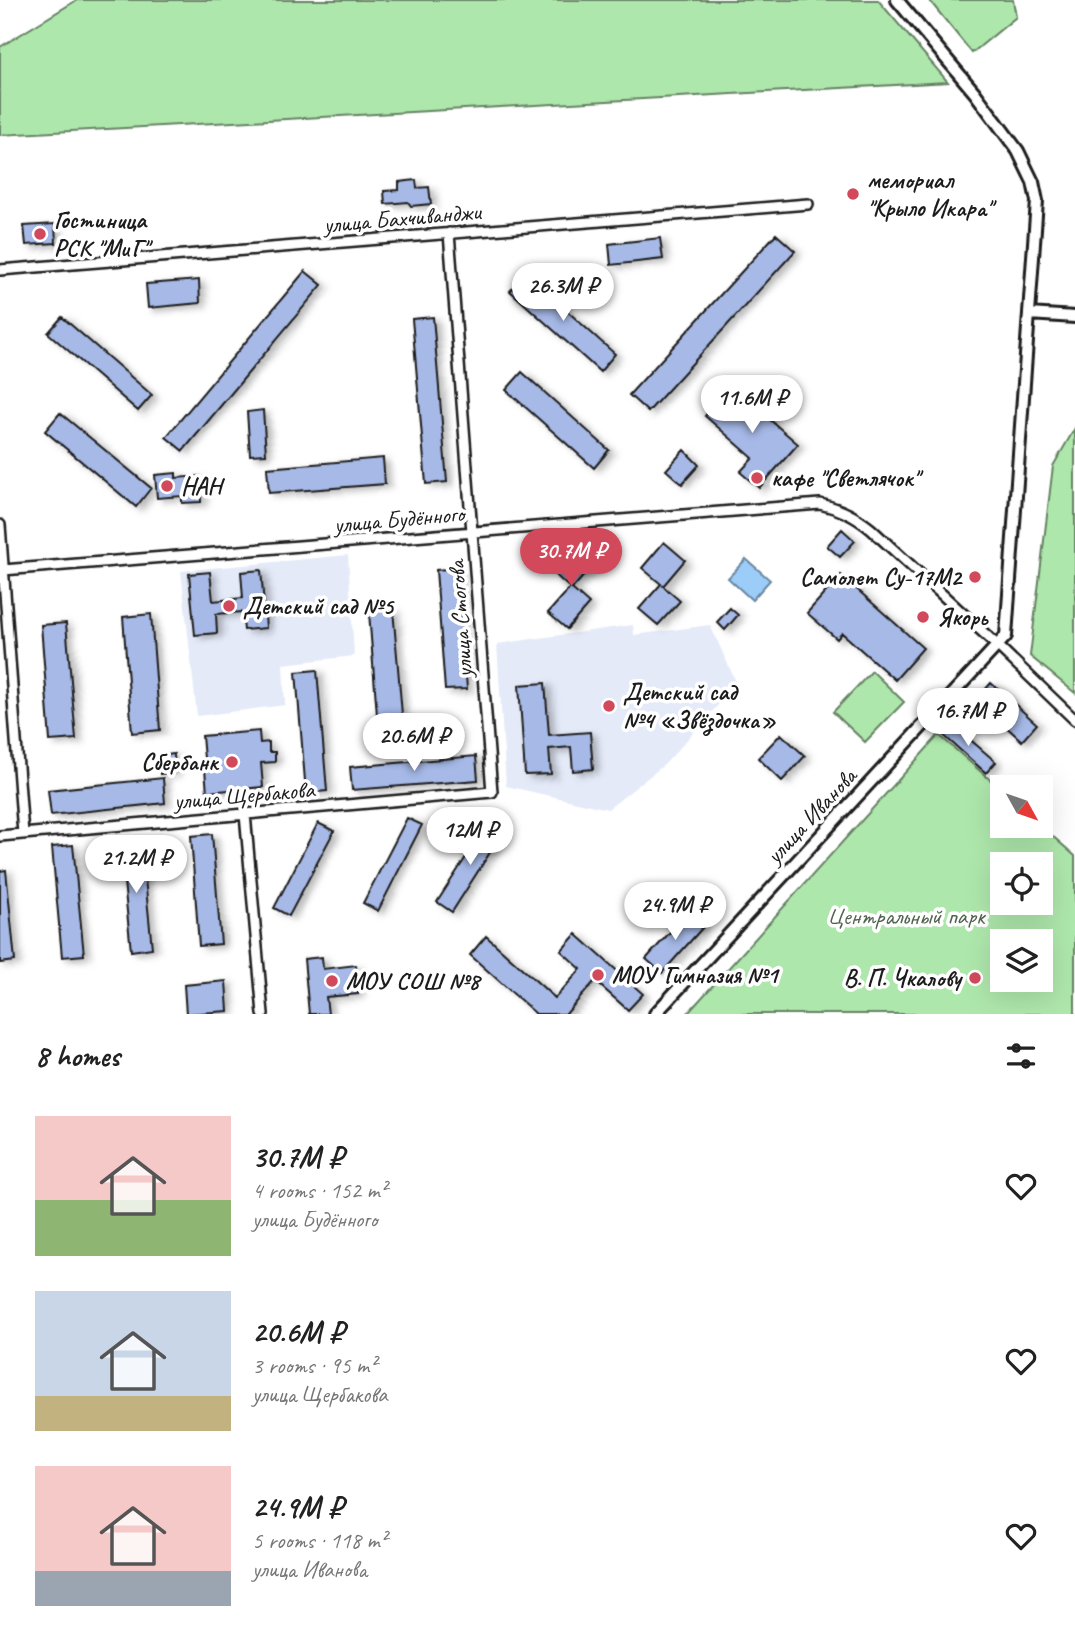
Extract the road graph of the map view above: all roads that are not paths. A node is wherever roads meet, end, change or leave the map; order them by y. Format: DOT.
graph roads {
  1 [pos="897,0"];
  2 [pos="808,204"];
  3 [pos="449,233"];
  4 [pos="0,270"];
  5 [pos="1029,314"];
  6 [pos="1075,317"];
  7 [pos="0,525"];
  8 [pos="472,532"];
  9 [pos="3,570"];
  10 [pos="998,646"];
  11 [pos="1075,720"];
  12 [pos="492,792"];
  13 [pos="245,814"];
  14 [pos="23,834"];
  15 [pos="0,836"];
  16 [pos="262,1014"];
  17 [pos="655,1014"];
  1 -- 5 [label="street"];
  2 -- 3 [label="street, улица Бахчиванджи"];
  3 -- 4 [label="street, улица Бахчиванджи"];
  3 -- 8 [label="street, улица Стогова"];
  5 -- 6 [label="street"];
  5 -- 10 [label="street"];
  7 -- 9 [label="street"];
  8 -- 9 [label="street, улица Будённого"];
  8 -- 10 [label="street, улица Будённого"];
  8 -- 12 [label="street, улица Стогова"];
  9 -- 14 [label="street"];
  10 -- 11 [label="street, улица Будённого"];
  10 -- 17 [label="street, улица Иванова"];
  12 -- 13 [label="street, улица Щербакова"];
  13 -- 14 [label="street, улица Щербакова"];
  13 -- 16 [label="street"];
  14 -- 15 [label="street, улица Щербакова"];
}
